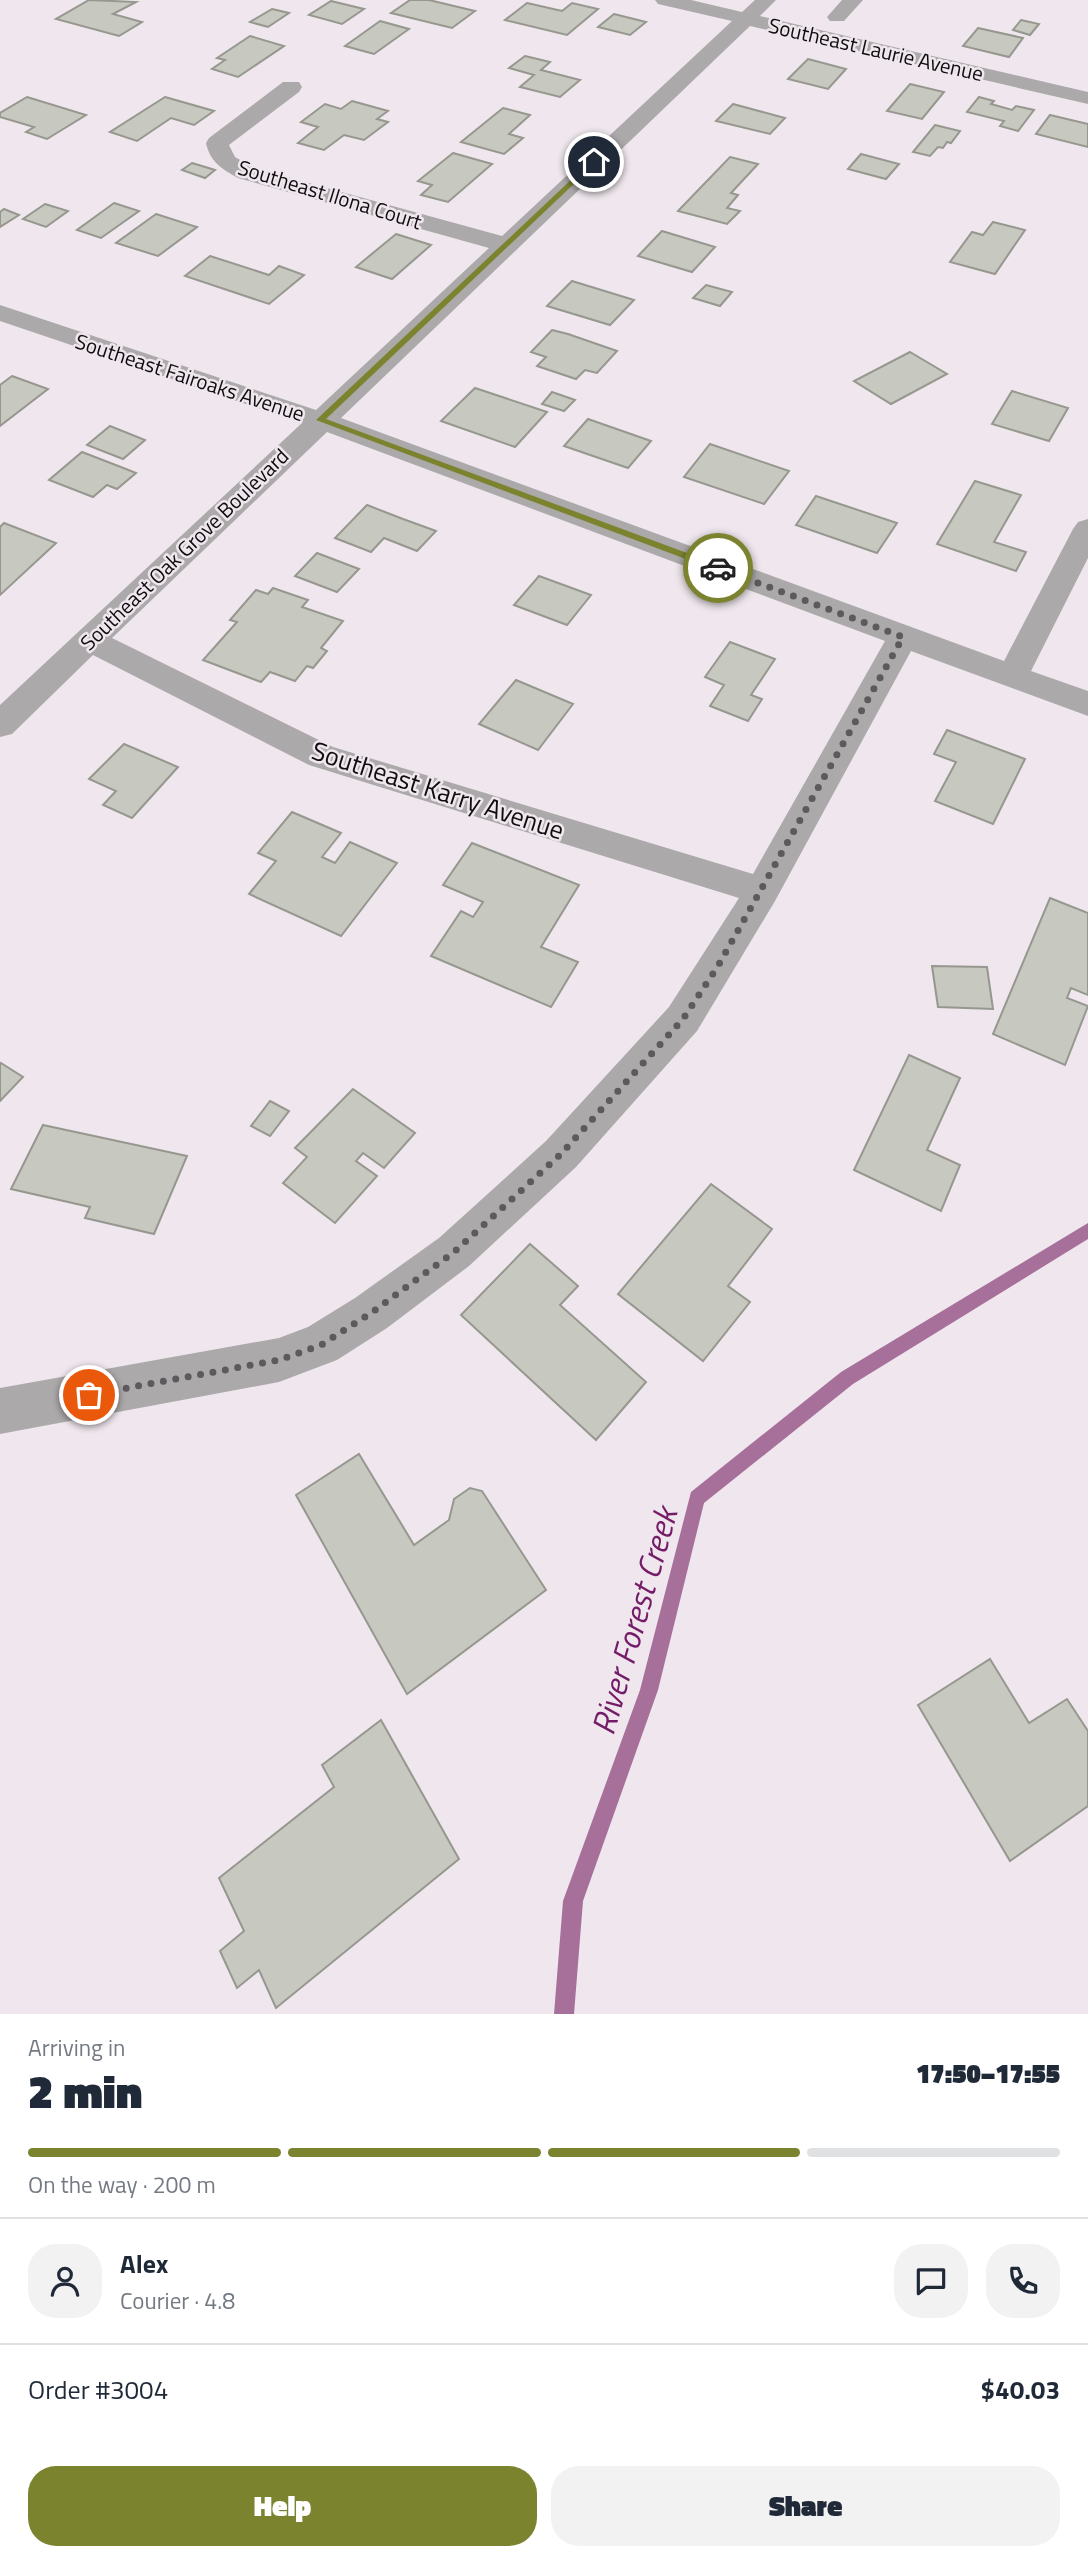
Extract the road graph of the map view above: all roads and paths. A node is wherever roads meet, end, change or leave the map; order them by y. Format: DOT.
graph roads {
  1 [pos="665,0"];
  2 [pos="853,0"];
  3 [pos="756,9"];
  4 [pos="837,17"];
  5 [pos="291,87"];
  6 [pos="1088,99"];
  7 [pos="506,245"];
  8 [pos="0,313"];
  9 [pos="320,420"];
  10 [pos="1088,528"];
  11 [pos="903,637"];
  12 [pos="90,640"];
  13 [pos="1012,677"];
  14 [pos="1088,704"];
  15 [pos="0,724"];
  16 [pos="762,891"];
  17 [pos="0,1411"];
  1 -- 3 [label="street, Southeast Laurie Avenue"];
  2 -- 4 [label="street"];
  3 -- 6 [label="street, Southeast Laurie Avenue"];
  3 -- 7 [label="street, Southeast Oak Grove Boulevard"];
  5 -- 7 [label="street, Southeast Ilona Court"];
  7 -- 9 [label="street, Southeast Oak Grove Boulevard"];
  8 -- 9 [label="street, Southeast Fairoaks Avenue"];
  9 -- 11 [label="street, Southeast Fairoaks Avenue"];
  9 -- 12 [label="street, Southeast Oak Grove Boulevard"];
  10 -- 13 [label="street"];
  11 -- 13 [label="street, Southeast Fairoaks Avenue"];
  11 -- 16 [label="street"];
  12 -- 15 [label="street, Southeast Oak Grove Boulevard"];
  12 -- 16 [label="street, Southeast Karry Avenue"];
  13 -- 14 [label="street, Southeast Fairoaks Avenue"];
  16 -- 17 [label="street"];
}
